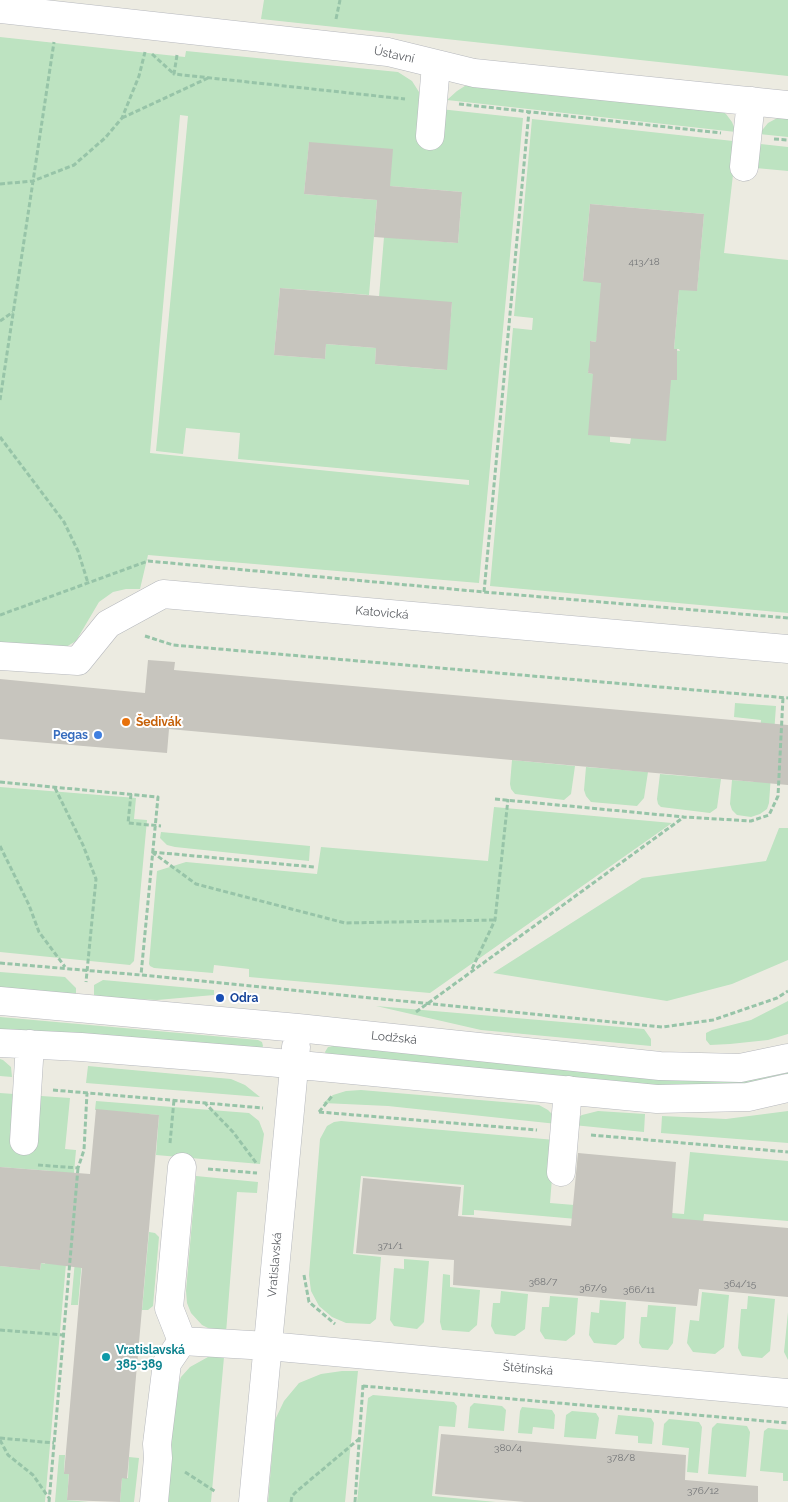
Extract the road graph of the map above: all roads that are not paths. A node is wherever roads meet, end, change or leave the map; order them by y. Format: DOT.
graph roads {
  1 [pos="0,8"];
  2 [pos="58,18"];
  3 [pos="436,65"];
  4 [pos="751,101"];
  5 [pos="788,105"];
  6 [pos="430,136"];
  7 [pos="744,167"];
  8 [pos="788,649"];
  9 [pos="0,656"];
  10 [pos="0,1001"];
  11 [pos="298,1028"];
  12 [pos="0,1043"];
  13 [pos="30,1044"];
  14 [pos="788,1058"];
  15 [pos="294,1064"];
  16 [pos="788,1088"];
  17 [pos="568,1090"];
  18 [pos="27,1153"];
  19 [pos="186,1162"];
  20 [pos="561,1172"];
  21 [pos="182,1341"];
  22 [pos="268,1346"];
  23 [pos="788,1393"];
  24 [pos="154,1502"];
  25 [pos="253,1502"];
  1 -- 2 [label="street, Ústavní"];
  2 -- 3 [label="street, Ústavní"];
  3 -- 4 [label="street, Ústavní"];
  3 -- 6 [label="street"];
  4 -- 5 [label="street, Ústavní"];
  4 -- 7 [label="street"];
  8 -- 9 [label="street, Katovická"];
  10 -- 11 [label="street, Lodžská"];
  11 -- 14 [label="street, Lodžská"];
  11 -- 15 [label="street, Vratislavská"];
  12 -- 13 [label="street"];
  13 -- 15 [label="street"];
  13 -- 18 [label="street"];
  15 -- 17 [label="street"];
  15 -- 22 [label="street, Vratislavská"];
  16 -- 17 [label="street"];
  17 -- 20 [label="street"];
  19 -- 21 [label="street"];
  21 -- 22 [label="street, Štětínská"];
  21 -- 24 [label="street"];
  22 -- 23 [label="street, Štětínská"];
  22 -- 25 [label="street, Vratislavská"];
}
